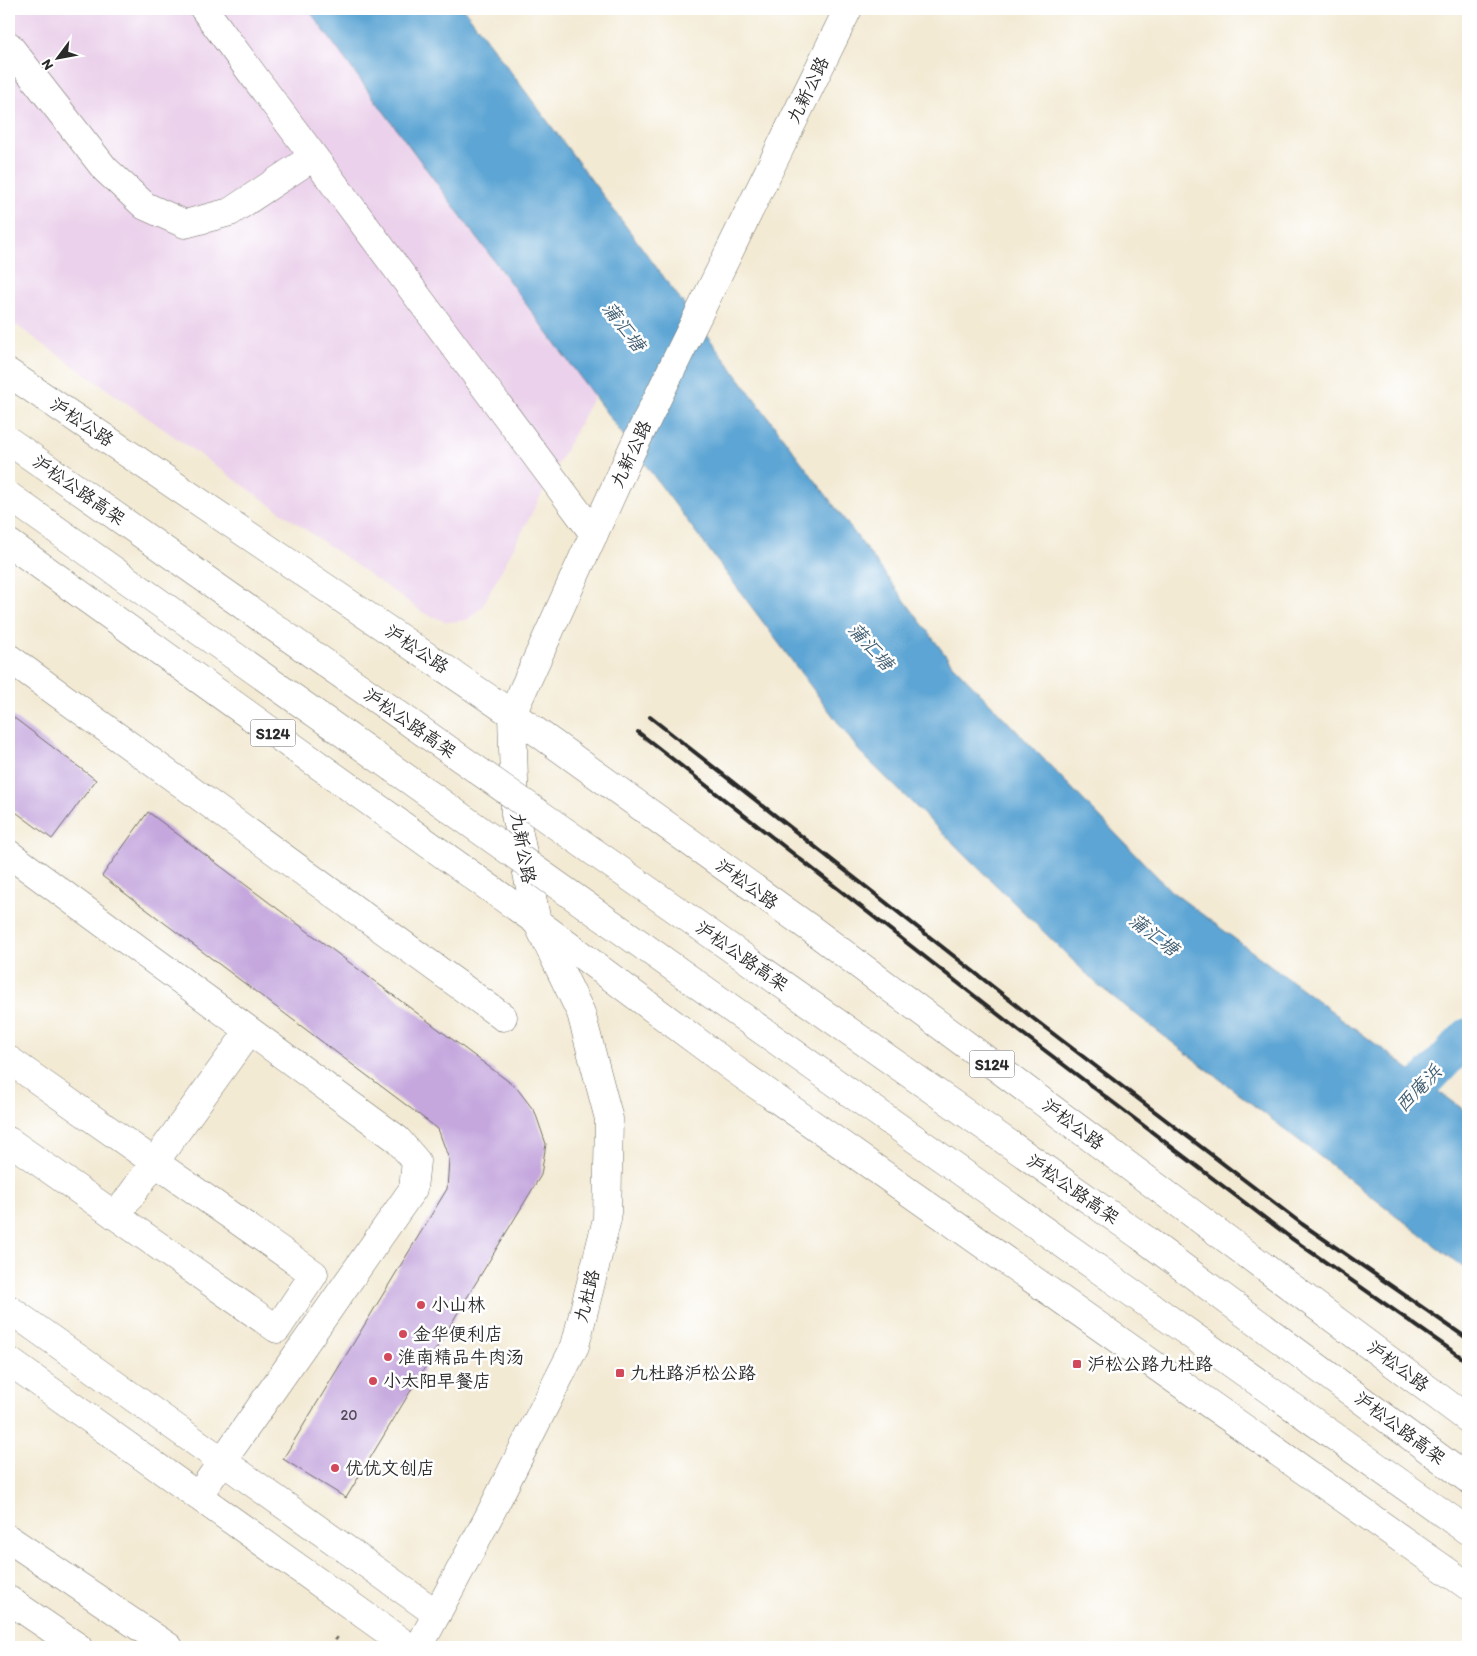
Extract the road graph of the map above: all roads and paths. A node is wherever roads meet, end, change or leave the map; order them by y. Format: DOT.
graph roads {
  1 [pos="204,9"];
  2 [pos="848,9"];
  3 [pos="9,46"];
  4 [pos="314,157"];
  5 [pos="9,373"];
  6 [pos="9,441"];
  7 [pos="9,496"];
  8 [pos="594,534"];
  9 [pos="9,543"];
  10 [pos="9,658"];
  11 [pos="512,714"];
  12 [pos="9,854"];
  13 [pos="537,922"];
  14 [pos="503,1017"];
  15 [pos="249,1030"];
  16 [pos="9,1060"];
  17 [pos="9,1141"];
  18 [pos="154,1162"];
  19 [pos="116,1216"];
  20 [pos="9,1309"];
  21 [pos="9,1361"];
  22 [pos="1468,1418"];
  23 [pos="222,1461"];
  24 [pos="1468,1479"];
  25 [pos="198,1496"];
  26 [pos="1468,1531"];
  27 [pos="9,1539"];
  28 [pos="1468,1586"];
  29 [pos="9,1600"];
  30 [pos="437,1614"];
  31 [pos="78,1647"];
  32 [pos="169,1647"];
  33 [pos="409,1647"];
  34 [pos="419,1647"];
  1 -- 4 [label="main road"];
  2 -- 8 [label="main road, 九新公路"];
  3 -- 4 [label="main road"];
  4 -- 8 [label="main road"];
  5 -- 11 [label="main road, 沪松公路 / S124"];
  6 -- 24 [label="main road, 沪松公路高架, bridge"];
  7 -- 26 [label="main road, bridge"];
  8 -- 11 [label="main road, 九新公路"];
  9 -- 13 [label="main road, S124"];
  10 -- 14 [label="main road"];
  11 -- 13 [label="main road, 九新公路"];
  11 -- 22 [label="main road, 沪松公路 / S124"];
  12 -- 15 [label="main road"];
  13 -- 28 [label="main road, S124"];
  13 -- 30 [label="main road, 九杜路"];
  15 -- 18 [label="main road"];
  15 -- 23 [label="main road"];
  16 -- 18 [label="main road"];
  17 -- 19 [label="main road"];
  18 -- 19 [label="main road"];
  18 -- 19 [label="main road"];
  20 -- 23 [label="main road"];
  21 -- 25 [label="main road"];
  23 -- 25 [label="main road"];
  23 -- 30 [label="main road"];
  25 -- 33 [label="main road"];
  27 -- 32 [label="main road"];
  29 -- 31 [label="main road"];
  30 -- 34 [label="main road, 九杜路"];
}
